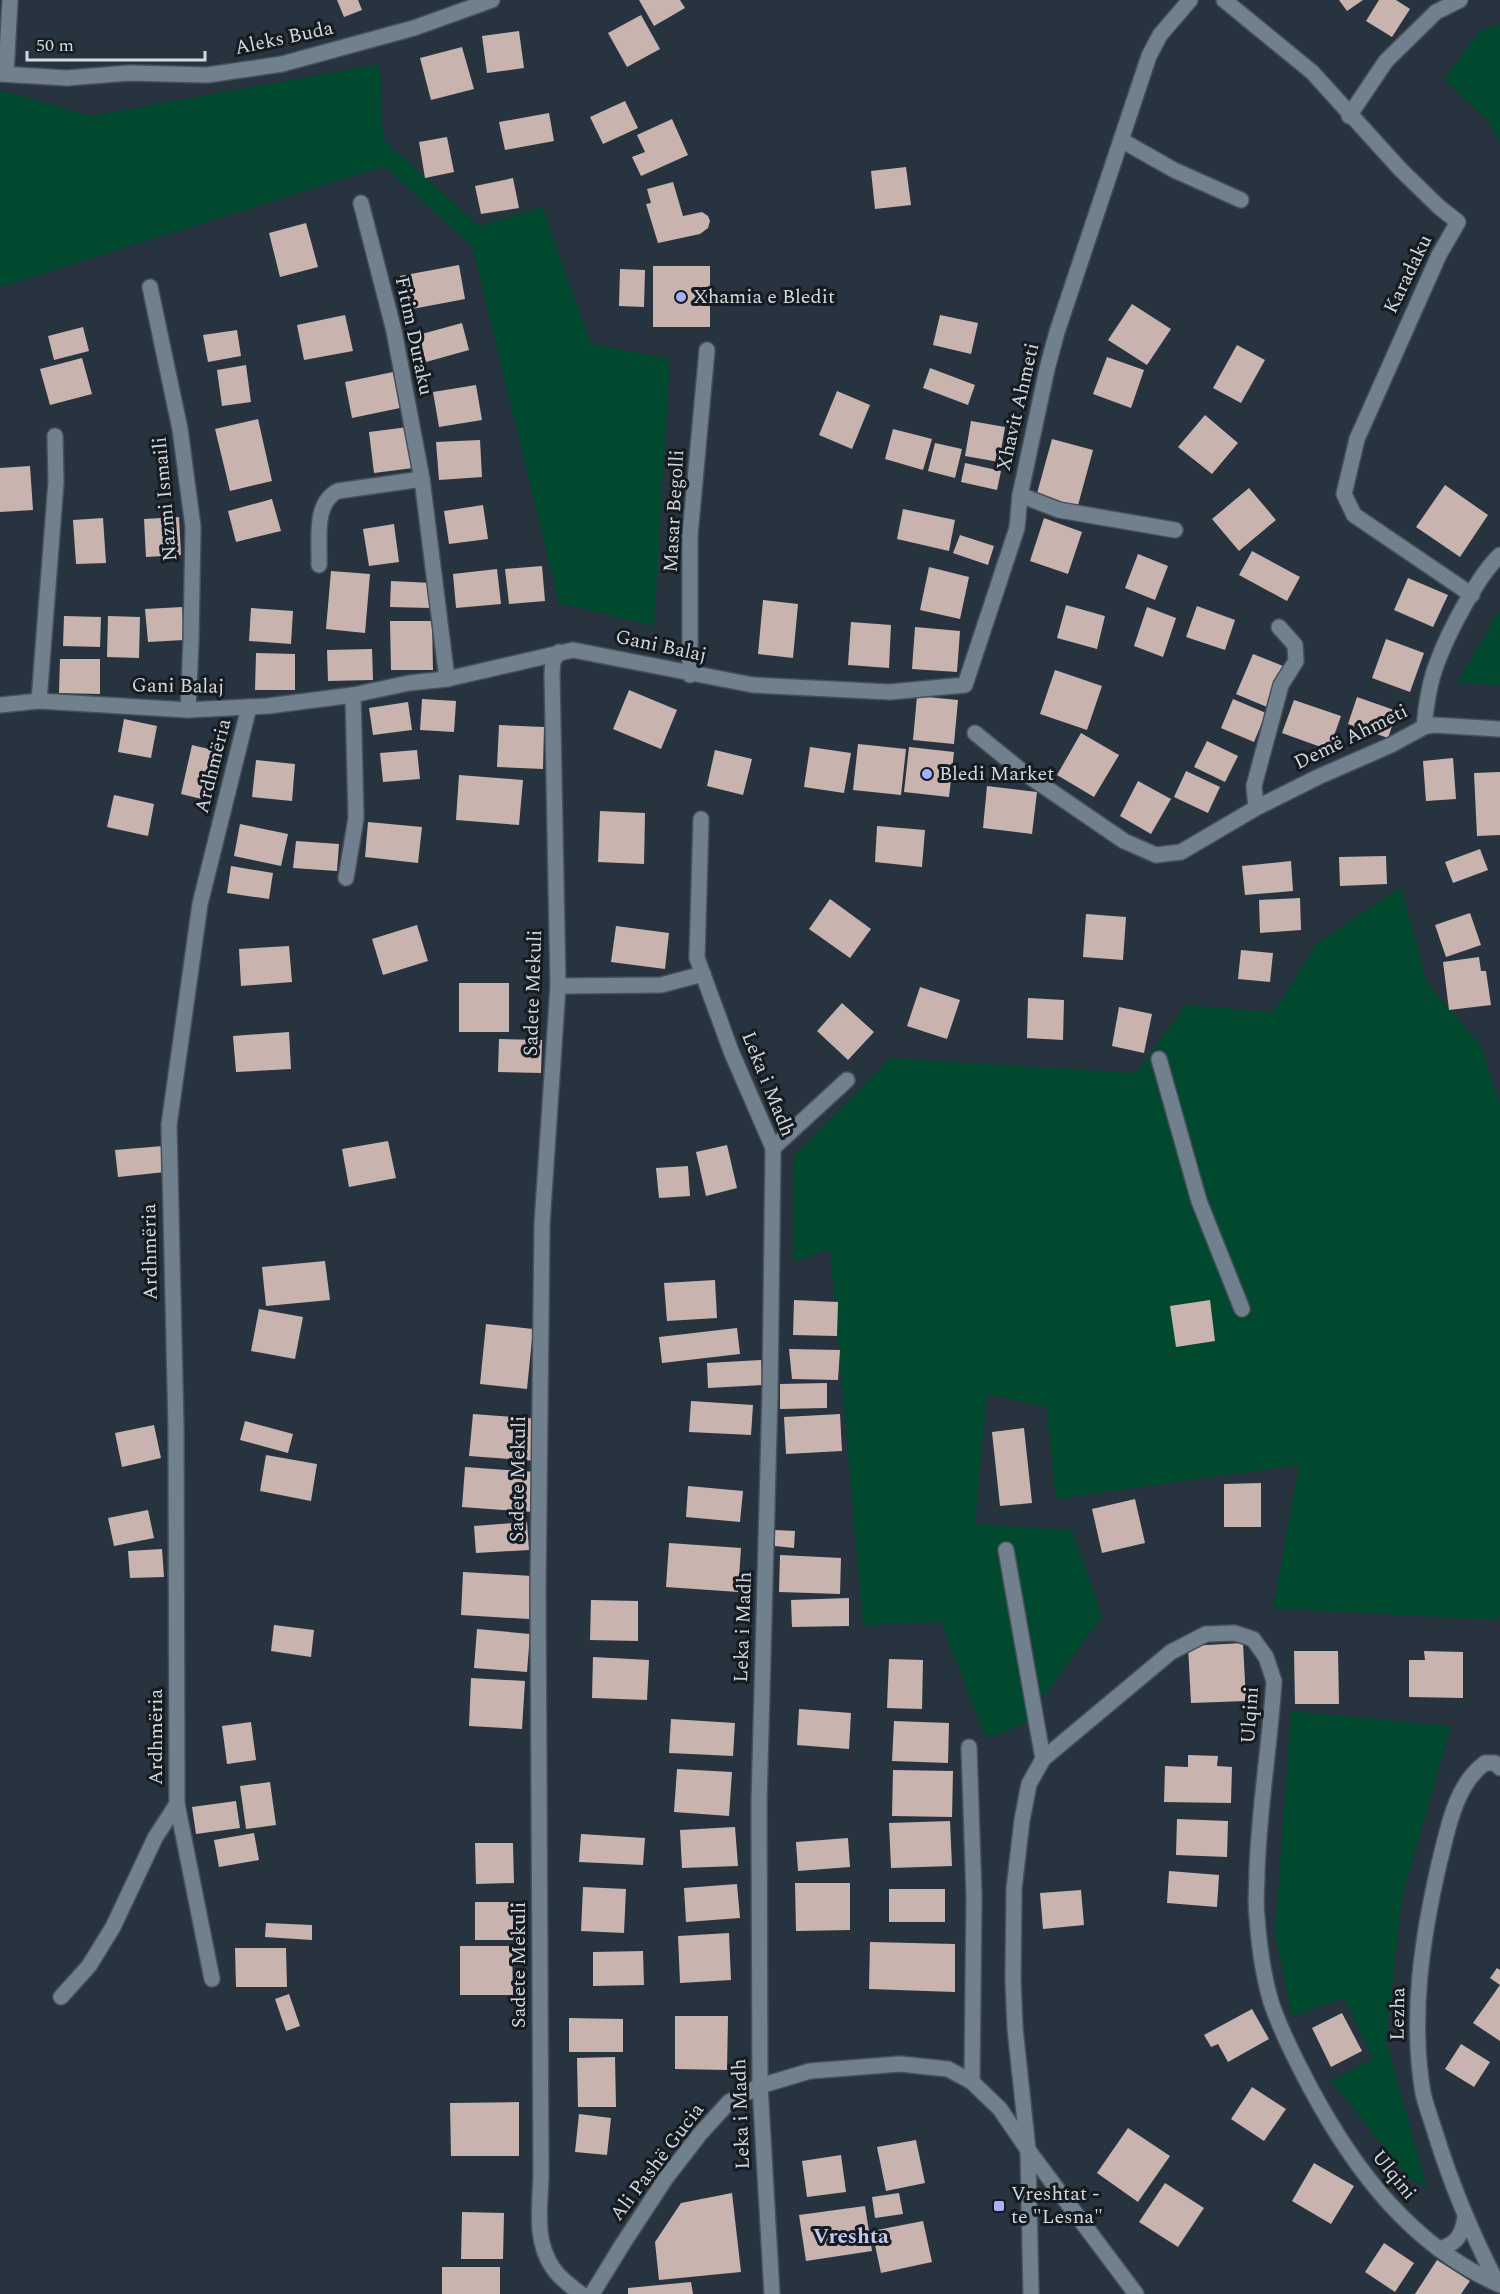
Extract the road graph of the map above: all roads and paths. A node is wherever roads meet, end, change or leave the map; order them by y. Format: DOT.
graph roads {
  1 [pos="10,0"];
  2 [pos="492,0"];
  3 [pos="1190,0"];
  4 [pos="1224,0"];
  5 [pos="1460,0"];
  6 [pos="3,74"];
  7 [pos="1350,116"];
  8 [pos="1121,140"];
  9 [pos="1241,200"];
  10 [pos="362,203"];
  11 [pos="150,287"];
  12 [pos="707,350"];
  13 [pos="55,436"];
  14 [pos="422,479"];
  15 [pos="1020,495"];
  16 [pos="1175,530"];
  17 [pos="1500,555"];
  18 [pos="319,565"];
  19 [pos="1472,595"];
  20 [pos="1279,627"];
  21 [pos="559,652"];
  22 [pos="690,675"];
  23 [pos="447,679"];
  24 [pos="965,686"];
  25 [pos="353,695"];
  26 [pos="39,700"];
  27 [pos="0,705"];
  28 [pos="249,706"];
  29 [pos="188,710"];
  30 [pos="1424,728"];
  31 [pos="1500,729"];
  32 [pos="975,733"];
  33 [pos="1256,808"];
  34 [pos="701,819"];
  35 [pos="346,878"];
  36 [pos="704,974"];
  37 [pos="558,986"];
  38 [pos="1159,1059"];
  39 [pos="847,1080"];
  40 [pos="773,1148"];
  41 [pos="1242,1309"];
  42 [pos="1006,1550"];
  43 [pos="969,1747"];
  44 [pos="1043,1758"];
  45 [pos="1498,1760"];
  46 [pos="177,1804"];
  47 [pos="212,1979"];
  48 [pos="61,1997"];
  49 [pos="972,2082"];
  50 [pos="760,2086"];
  51 [pos="1028,2150"];
  52 [pos="1465,2216"];
  53 [pos="1439,2249"];
  54 [pos="1498,2284"];
  55 [pos="581,2294"];
  56 [pos="592,2294"];
  57 [pos="772,2294"];
  58 [pos="1031,2294"];
  59 [pos="1136,2294"];
  1 -- 6 [label="street, Aleks Buda"];
  2 -- 6 [label="street, Aleks Buda"];
  3 -- 8 [label="street, Xhavit Ahmeti"];
  4 -- 7 [label="street, Karadaku"];
  5 -- 7 [label="street"];
  7 -- 19 [label="street, Karadaku"];
  8 -- 9 [label="street"];
  8 -- 15 [label="street, Xhavit Ahmeti"];
  10 -- 14 [label="street, Fitim Duraku"];
  11 -- 29 [label="street, Nazmi Ismaili"];
  12 -- 22 [label="street, Masar Begolli"];
  13 -- 26 [label="street"];
  14 -- 18 [label="street"];
  14 -- 23 [label="street, Fitim Duraku"];
  15 -- 16 [label="street"];
  15 -- 24 [label="street, Xhavit Ahmeti"];
  17 -- 19 [label="street, Demë Ahmeti"];
  19 -- 30 [label="street, Demë Ahmeti"];
  20 -- 33 [label="street, Demë Ahmeti"];
  21 -- 22 [label="street, Gani Balaj"];
  21 -- 23 [label="street, Gani Balaj"];
  21 -- 37 [label="street, Sadete Mekuli"];
  22 -- 24 [label="street, Gani Balaj"];
  23 -- 25 [label="street, Gani Balaj"];
  25 -- 28 [label="street, Gani Balaj"];
  25 -- 35 [label="street"];
  26 -- 27 [label="street, Gani Balaj"];
  26 -- 29 [label="street, Gani Balaj"];
  28 -- 29 [label="street, Gani Balaj"];
  28 -- 46 [label="street, Ardhmëria"];
  30 -- 31 [label="street"];
  30 -- 33 [label="street, Demë Ahmeti"];
  32 -- 33 [label="street, Demë Ahmeti"];
  34 -- 36 [label="street, Leka i Madh"];
  36 -- 37 [label="street"];
  36 -- 40 [label="street, Leka i Madh"];
  37 -- 55 [label="street, Sadete Mekuli"];
  38 -- 41 [label="street"];
  39 -- 40 [label="street"];
  40 -- 50 [label="street, Leka i Madh"];
  42 -- 44 [label="street"];
  43 -- 49 [label="street"];
  44 -- 51 [label="street, Ulqini"];
  44 -- 53 [label="street, Ulqini"];
  45 -- 52 [label="street, Lezha"];
  46 -- 47 [label="street, Ardhmëria"];
  46 -- 48 [label="street, Ardhmëria"];
  49 -- 50 [label="street, Ali Pashë Gucia"];
  49 -- 51 [label="street, Ali Pashë Gucia"];
  50 -- 56 [label="street, Ali Pashë Gucia"];
  50 -- 57 [label="street, Leka i Madh"];
  51 -- 58 [label="street, Ulqini"];
  51 -- 59 [label="street, Ali Pashë Gucia"];
  52 -- 53 [label="street"];
  52 -- 54 [label="street, Lezha"];
  53 -- 54 [label="street, Ulqini"];
}
